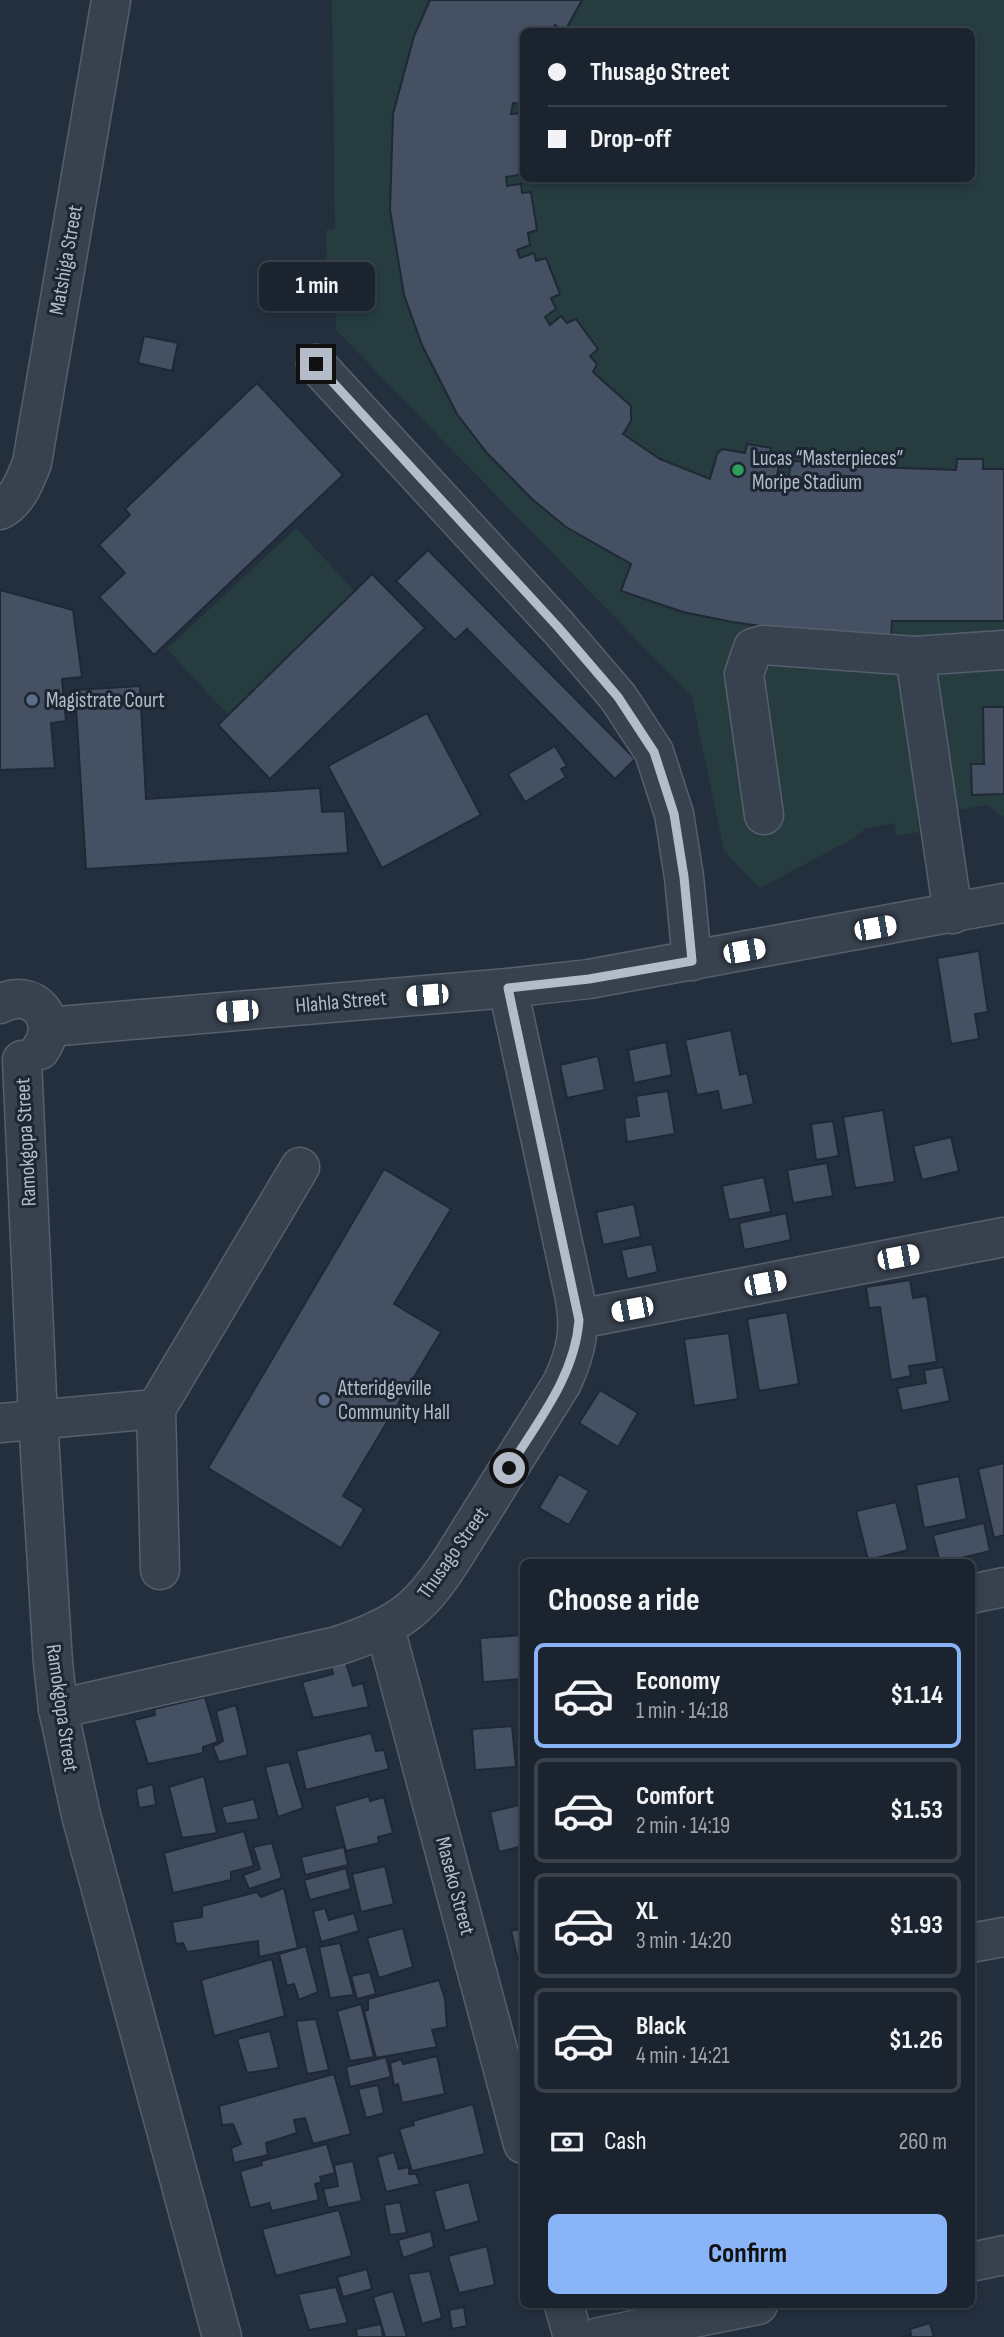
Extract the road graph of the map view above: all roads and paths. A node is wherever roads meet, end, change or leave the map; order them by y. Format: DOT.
graph roads {
  1 [pos="111,0"];
  2 [pos="316,364"];
  3 [pos="0,510"];
  4 [pos="1004,650"];
  5 [pos="915,656"];
  6 [pos="764,815"];
  7 [pos="1004,903"];
  8 [pos="954,914"];
  9 [pos="692,961"];
  10 [pos="508,988"];
  11 [pos="0,1004"];
  12 [pos="48,1027"];
  13 [pos="11,1057"];
  14 [pos="300,1167"];
  15 [pos="1004,1237"];
  16 [pos="579,1320"];
  17 [pos="156,1409"];
  18 [pos="38,1419"];
  19 [pos="0,1423"];
  20 [pos="160,1570"];
  21 [pos="1004,1587"];
  22 [pos="975,1593"];
  23 [pos="385,1628"];
  24 [pos="58,1709"];
  25 [pos="1004,1937"];
  26 [pos="975,1942"];
  27 [pos="510,2034"];
  28 [pos="520,2119"];
  29 [pos="1004,2255"];
  30 [pos="975,2261"];
  31 [pos="565,2308"];
  32 [pos="743,2308"];
  33 [pos="222,2337"];
  34 [pos="573,2337"];
  35 [pos="599,2337"];
  1 -- 3 [label="street, Matshiga Street"];
  2 -- 9 [label="street"];
  4 -- 5 [label="street"];
  5 -- 6 [label="street"];
  5 -- 8 [label="street"];
  7 -- 8 [label="street, Hlahla Street"];
  8 -- 9 [label="street, Hlahla Street"];
  9 -- 10 [label="street, Hlahla Street"];
  10 -- 12 [label="street, Hlahla Street"];
  10 -- 16 [label="street, Thusago Street"];
  11 -- 12 [label="street"];
  12 -- 13 [label="street"];
  13 -- 18 [label="street, Ramokgopa Street"];
  14 -- 17 [label="street"];
  15 -- 16 [label="street"];
  16 -- 23 [label="street, Thusago Street"];
  17 -- 18 [label="street"];
  17 -- 20 [label="street"];
  18 -- 19 [label="street"];
  18 -- 24 [label="street, Ramokgopa Street"];
  21 -- 22 [label="street"];
  23 -- 24 [label="street, Thusago Street"];
  23 -- 27 [label="street, Maseko Street"];
  24 -- 33 [label="street, Ramokgopa Street"];
  25 -- 26 [label="street"];
  27 -- 28 [label="street, Maseko Street"];
  29 -- 30 [label="street"];
  31 -- 34 [label="street"];
  32 -- 35 [label="street"];
}
